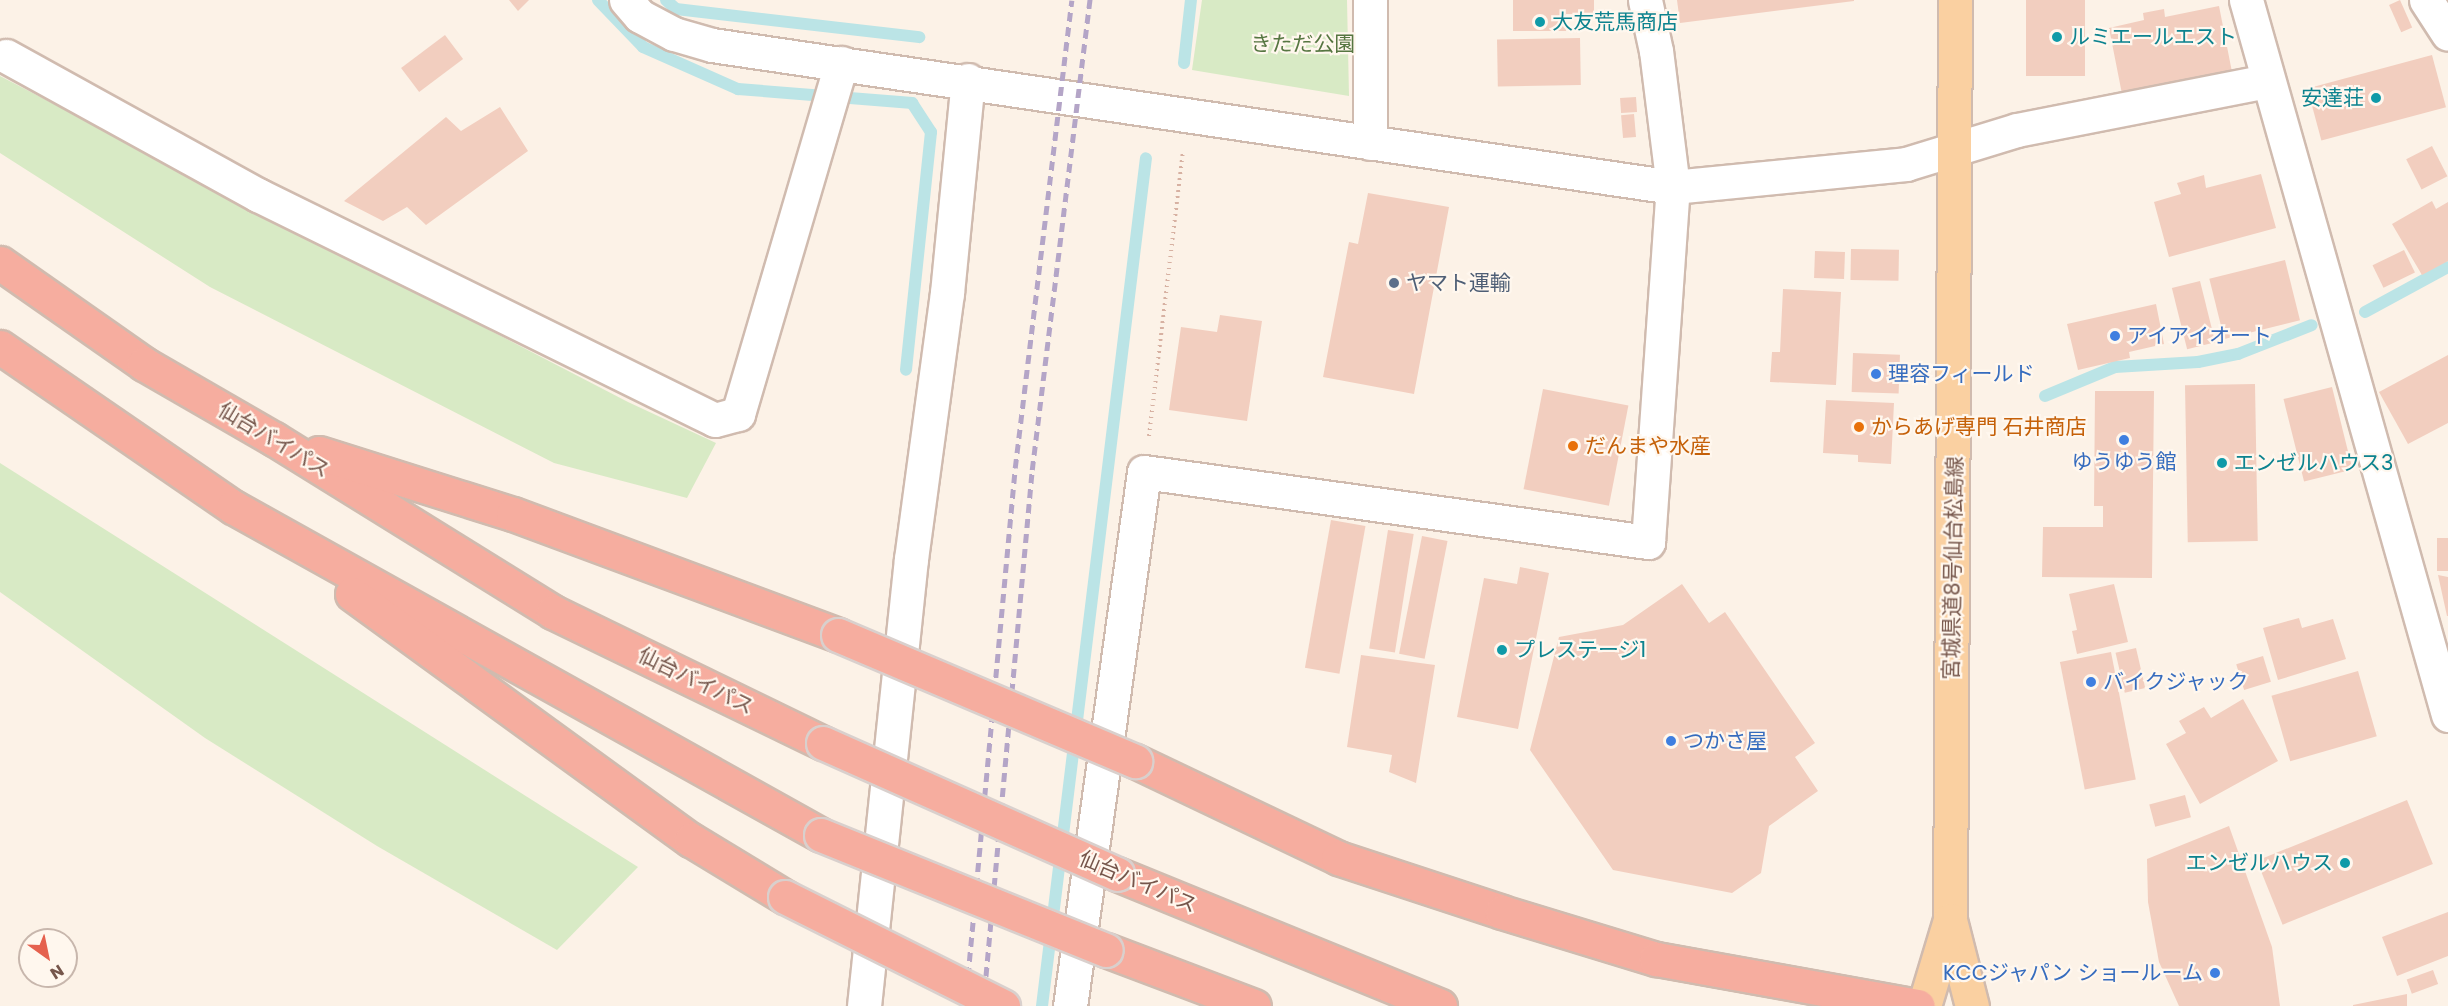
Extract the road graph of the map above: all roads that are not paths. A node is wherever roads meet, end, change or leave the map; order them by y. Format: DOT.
graph roads {
  1 [pos="626,0"];
  2 [pos="1371,0"];
  3 [pos="1645,0"];
  4 [pos="1955,0"];
  5 [pos="2246,0"];
  6 [pos="2426,0"];
  7 [pos="2448,34"];
  8 [pos="6,56"];
  9 [pos="968,80"];
  10 [pos="2266,81"];
  11 [pos="835,86"];
  12 [pos="1370,143"];
  13 [pos="1957,148"];
  14 [pos="1673,187"];
  15 [pos="0,263"];
  16 [pos="0,347"];
  17 [pos="274,439"];
  18 [pos="233,507"];
  19 [pos="2448,715"];
  20 [pos="1950,920"];
  21 [pos="864,1006"];
  22 [pos="1003,1006"];
  23 [pos="1070,1006"];
  24 [pos="1254,1006"];
  25 [pos="1440,1006"];
  26 [pos="1918,1006"];
  27 [pos="1924,1006"];
  28 [pos="1972,1006"];
  1 -- 11 [label="street"];
  2 -- 12 [label="street"];
  3 -- 14 [label="street"];
  4 -- 13 [label="main road, 宮城県道8号仙台松島線"];
  5 -- 10 [label="street"];
  6 -- 7 [label="street"];
  8 -- 11 [label="street"];
  9 -- 11 [label="street"];
  9 -- 12 [label="street"];
  9 -- 21 [label="street"];
  10 -- 13 [label="street"];
  10 -- 19 [label="street"];
  12 -- 14 [label="street"];
  13 -- 14 [label="street"];
  13 -- 20 [label="main road, 宮城県道8号仙台松島線"];
  14 -- 23 [label="street"];
  15 -- 17 [label="highway, 仙台バイパス"];
  16 -- 18 [label="highway"];
  17 -- 25 [label="highway, 仙台バイパス, bridge"];
  17 -- 26 [label="highway, bridge"];
  18 -- 22 [label="highway, bridge"];
  18 -- 24 [label="highway, bridge"];
  20 -- 27 [label="main road, 宮城県道8号仙台松島線"];
  20 -- 28 [label="main road, 宮城県道8号仙台松島線"];
}
